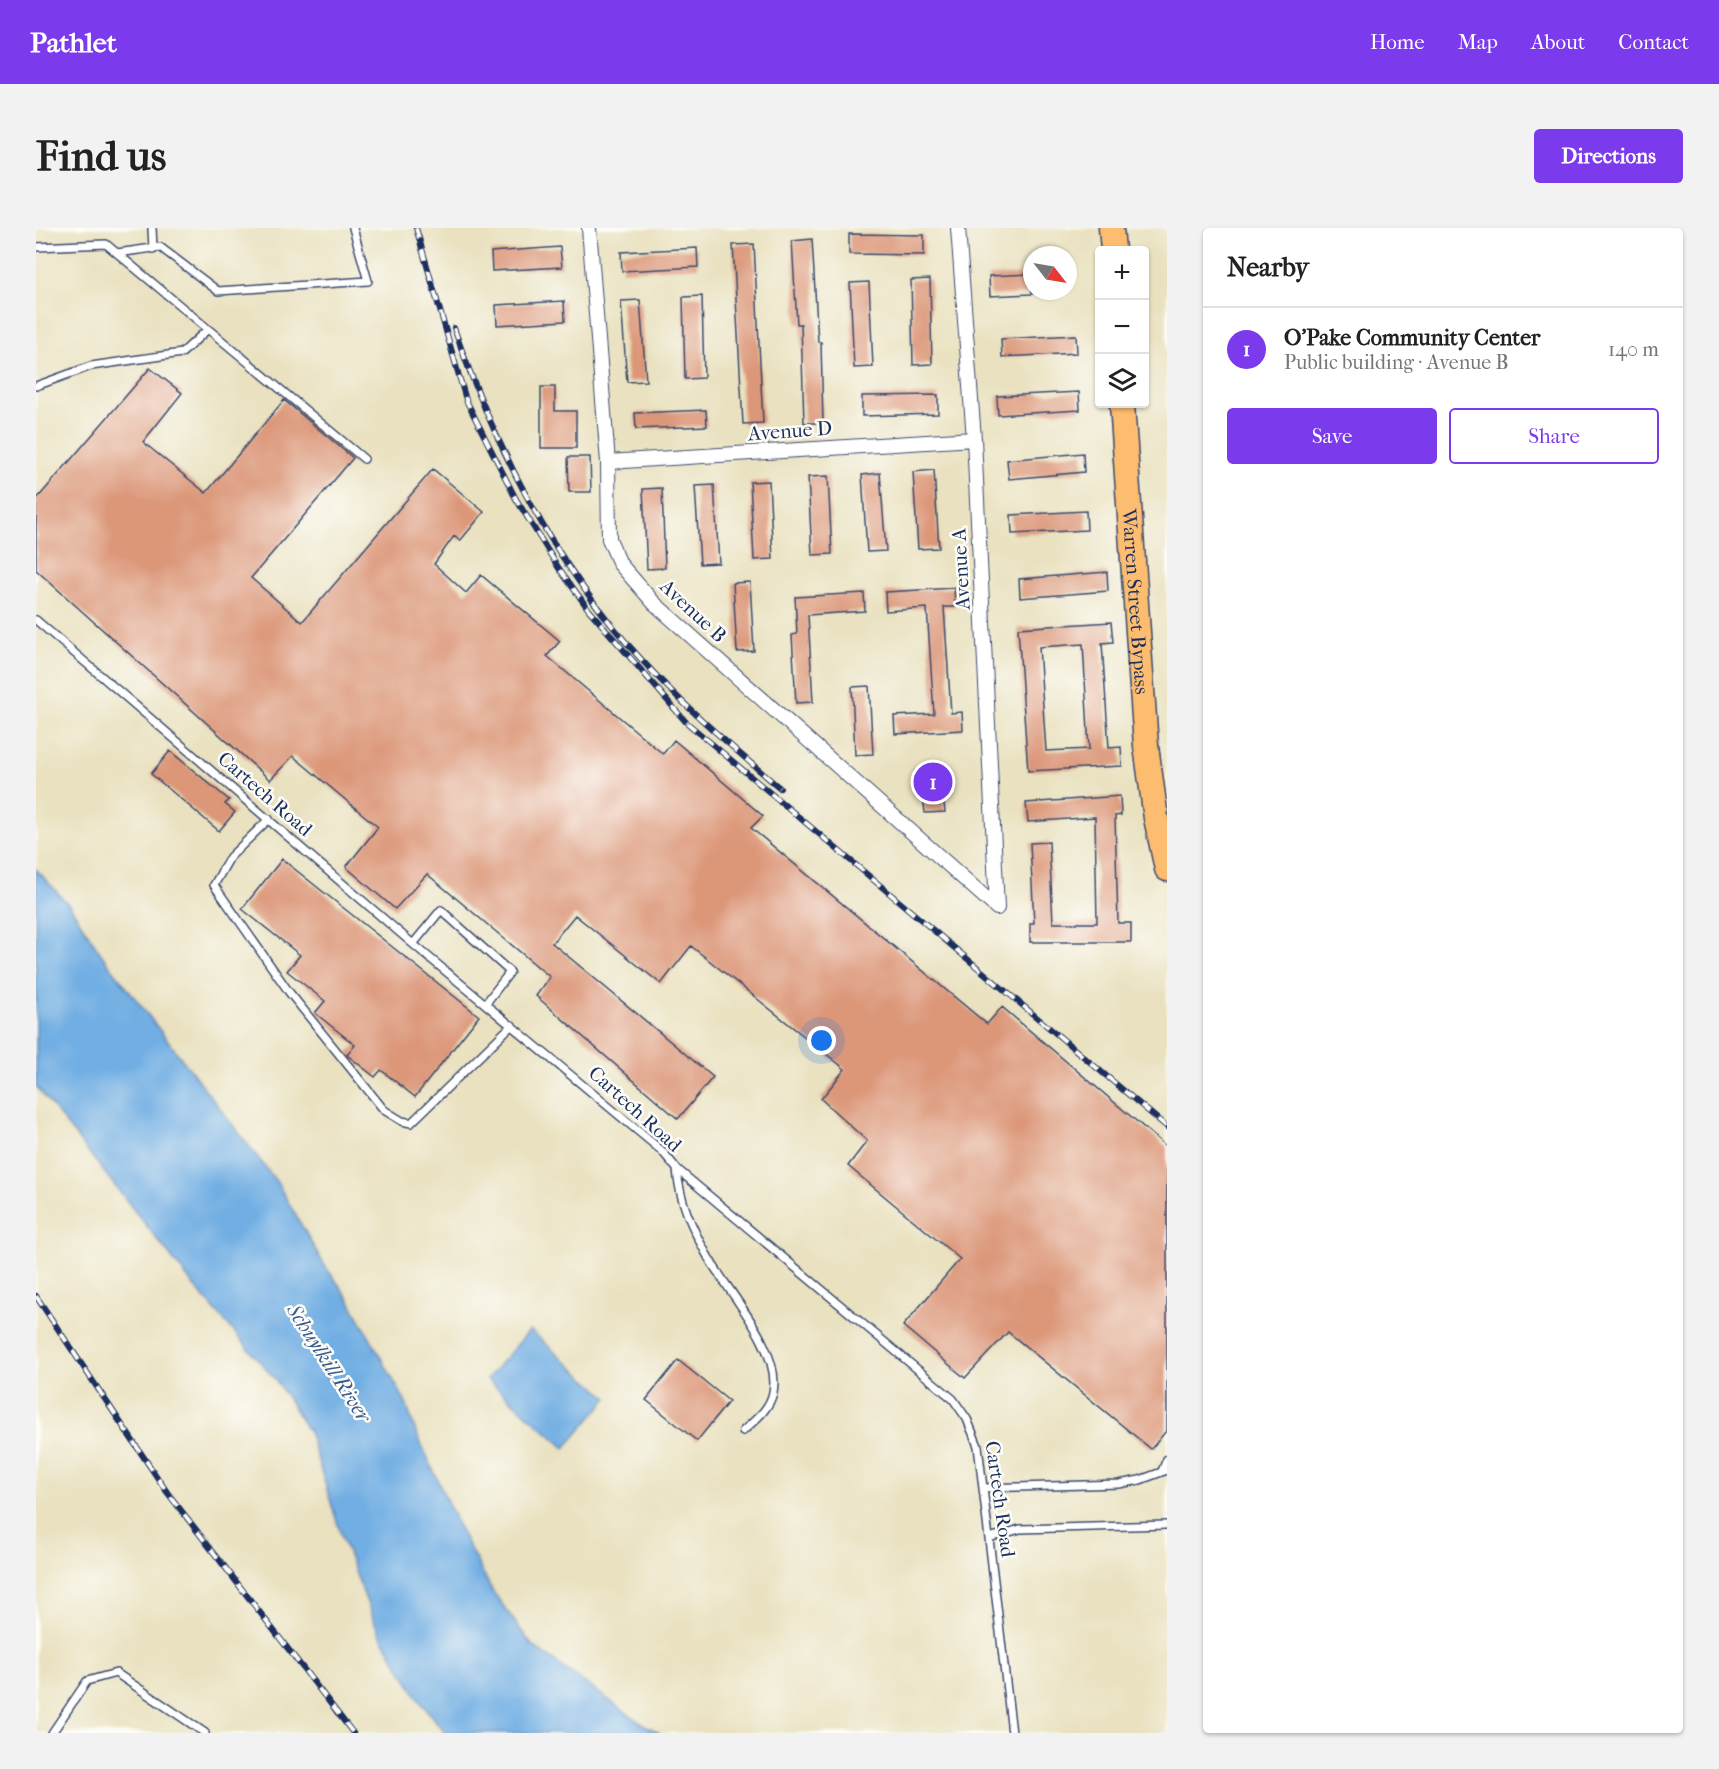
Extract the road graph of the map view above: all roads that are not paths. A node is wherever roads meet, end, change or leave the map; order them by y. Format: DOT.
graph roads {
  1 [pos="152,228"];
  2 [pos="353,228"];
  3 [pos="589,228"];
  4 [pos="958,228"];
  5 [pos="1111,228"];
  6 [pos="1128,228"];
  7 [pos="1113,246"];
  8 [pos="1129,246"];
  9 [pos="36,248"];
  10 [pos="153,249"];
  11 [pos="117,253"];
  12 [pos="208,329"];
  13 [pos="36,386"];
  14 [pos="1122,408"];
  15 [pos="1139,408"];
  16 [pos="974,439"];
  17 [pos="364,459"];
  18 [pos="608,462"];
  19 [pos="36,620"];
  20 [pos="1167,787"];
  21 [pos="269,819"];
  22 [pos="1167,869"];
  23 [pos="997,908"];
  24 [pos="413,944"];
  25 [pos="486,1004"];
  26 [pos="512,1026"];
  27 [pos="677,1169"];
  28 [pos="743,1431"];
  29 [pos="1167,1459"];
  30 [pos="1165,1471"];
  31 [pos="983,1488"];
  32 [pos="1167,1525"];
  33 [pos="989,1538"];
  34 [pos="52,1733"];
  35 [pos="206,1733"];
  36 [pos="1012,1733"];
  1 -- 10 [label="lane"];
  2 -- 10 [label="lane"];
  3 -- 18 [label="street, Avenue B"];
  4 -- 16 [label="street, Avenue A"];
  5 -- 7 [label="highway"];
  6 -- 8 [label="highway"];
  9 -- 11 [label="lane"];
  10 -- 11 [label="lane"];
  11 -- 12 [label="lane"];
  12 -- 13 [label="lane"];
  12 -- 17 [label="lane"];
  14 -- 22 [label="highway, Warren Street Bypass"];
  15 -- 20 [label="highway, Warren Street Bypass"];
  16 -- 18 [label="street, Avenue D"];
  16 -- 23 [label="street, Avenue A"];
  18 -- 23 [label="street, Avenue B"];
  19 -- 21 [label="lane, Cartech Road"];
  21 -- 24 [label="lane, Cartech Road"];
  21 -- 26 [label="lane"];
  24 -- 25 [label="lane, Cartech Road"];
  24 -- 25 [label="lane"];
  25 -- 26 [label="lane, Cartech Road"];
  26 -- 27 [label="lane, Cartech Road"];
  27 -- 28 [label="lane"];
  27 -- 31 [label="lane, Cartech Road"];
  29 -- 30 [label="lane"];
  30 -- 31 [label="lane"];
  31 -- 33 [label="lane, Cartech Road"];
  32 -- 33 [label="lane"];
  33 -- 36 [label="lane, Cartech Road"];
  34 -- 35 [label="lane"];
}
